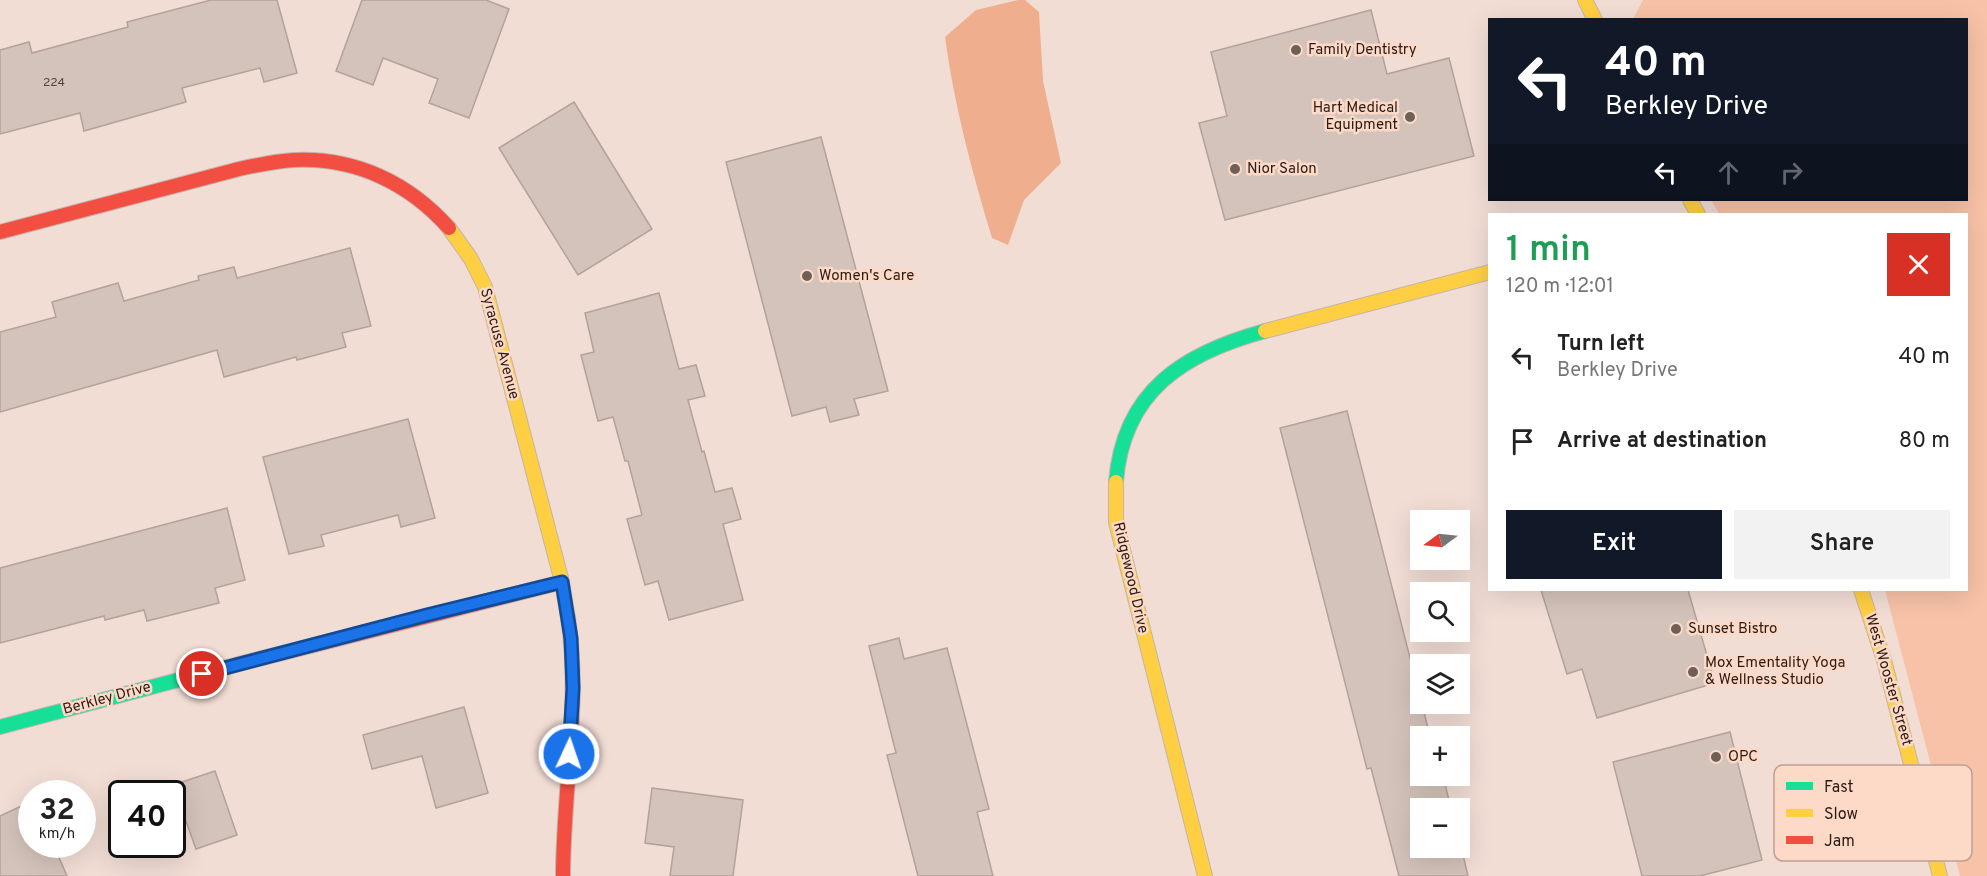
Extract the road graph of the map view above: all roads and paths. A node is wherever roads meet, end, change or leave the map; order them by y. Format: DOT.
graph roads {
  1 [pos="1585,0"];
  2 [pos="1594,18"];
  3 [pos="0,232"];
  4 [pos="1488,273"];
  5 [pos="562,582"];
  6 [pos="1861,591"];
  7 [pos="0,727"];
  8 [pos="1912,765"];
  9 [pos="1937,861"];
  10 [pos="563,876"];
  11 [pos="1205,876"];
  12 [pos="1941,876"];
  1 -- 2 [label="street"];
  3 -- 5 [label="street, Syracuse Avenue"];
  4 -- 11 [label="street, Ridgewood Drive"];
  5 -- 7 [label="street, Berkley Drive"];
  5 -- 10 [label="street, Syracuse Avenue"];
  6 -- 8 [label="street, West Wooster Street"];
  9 -- 12 [label="street, West Wooster Street"];
}
